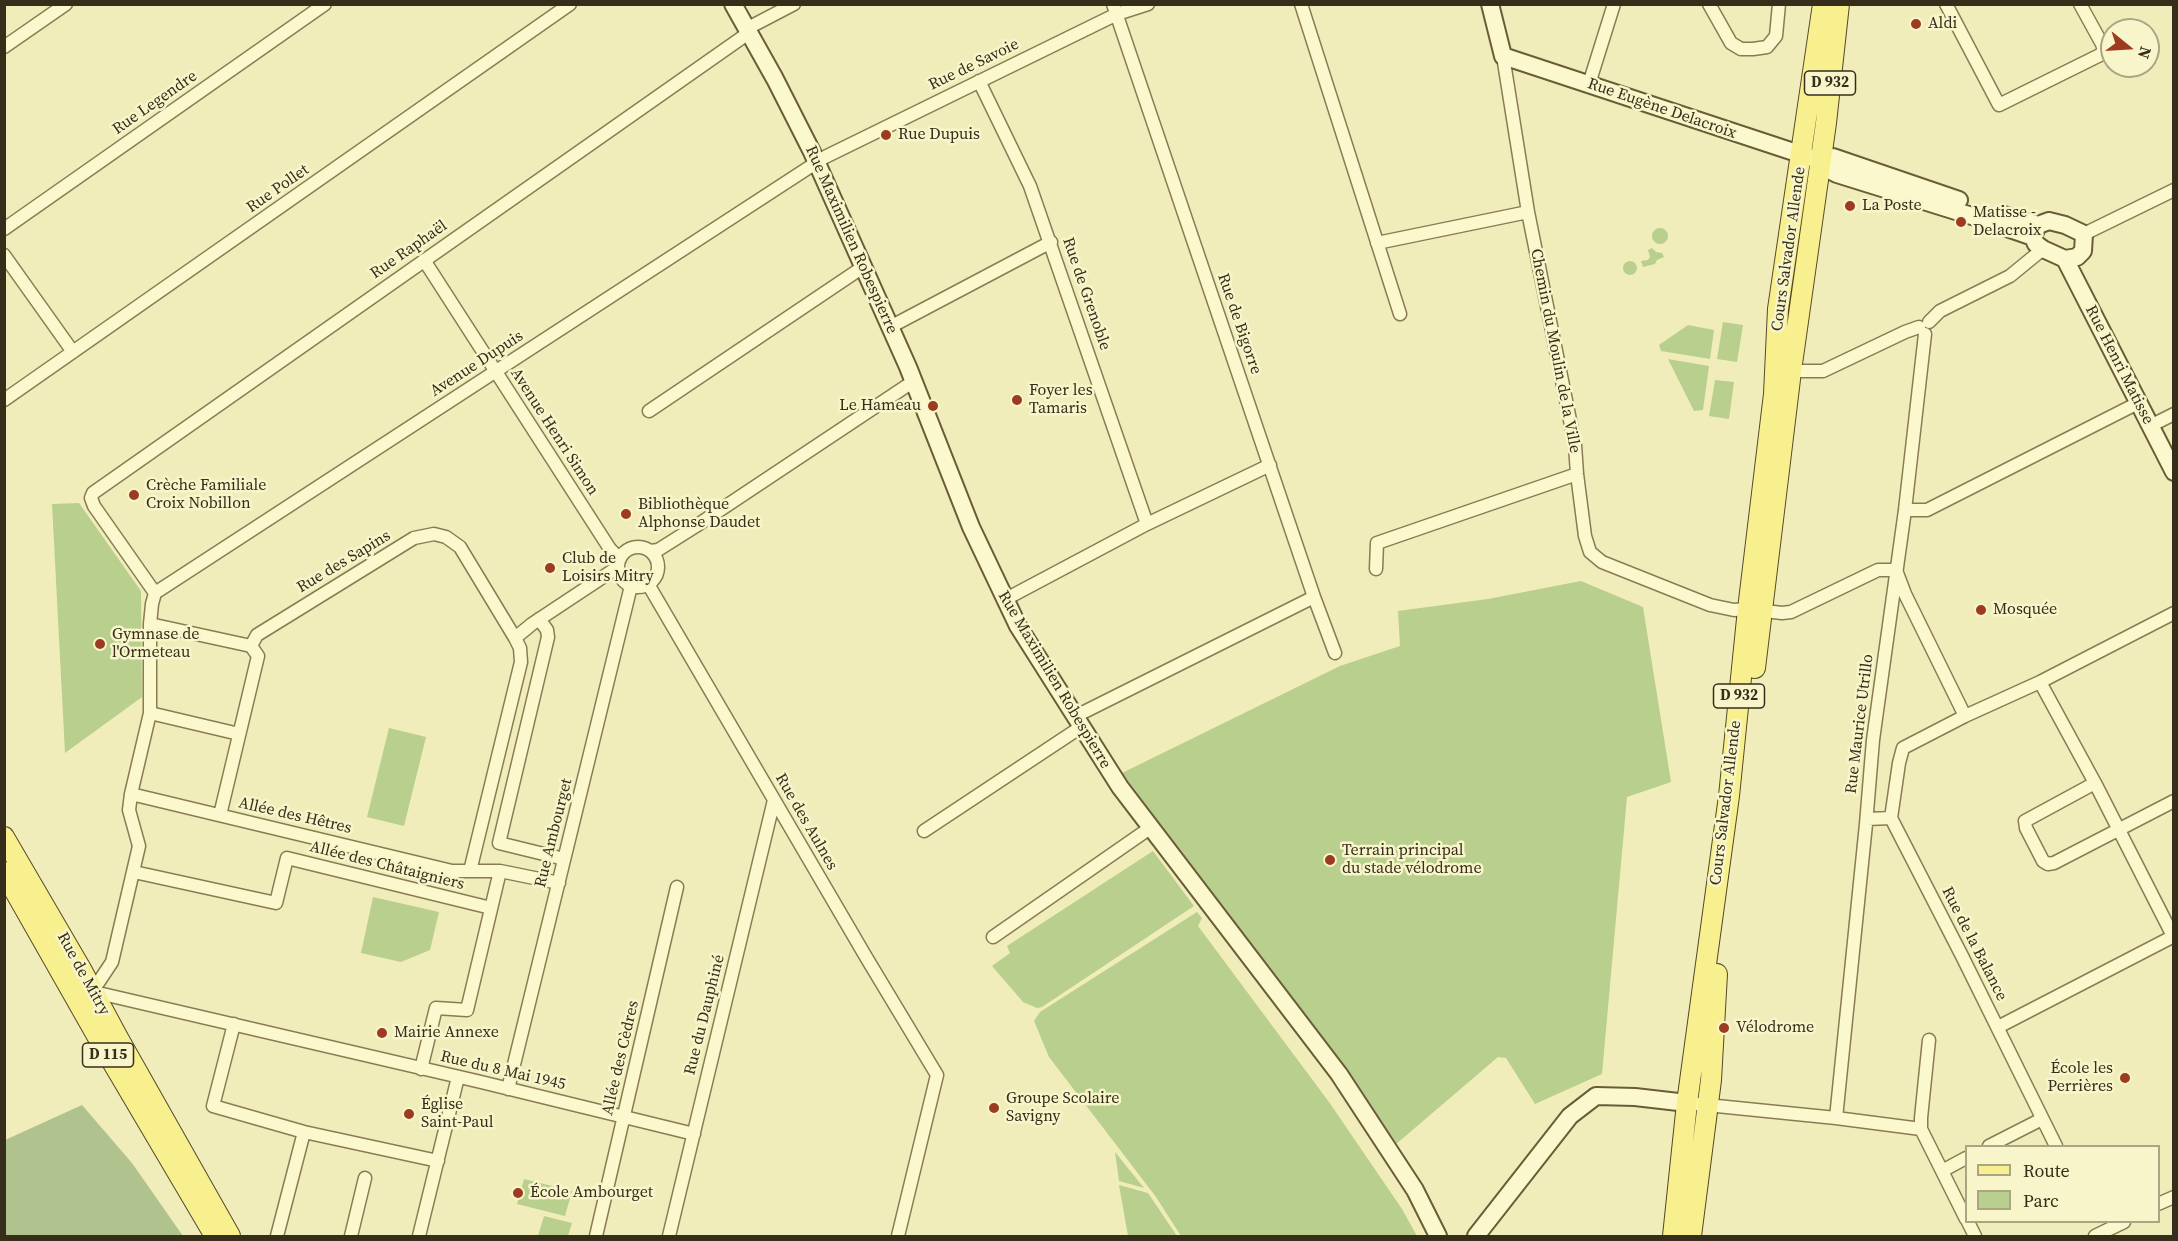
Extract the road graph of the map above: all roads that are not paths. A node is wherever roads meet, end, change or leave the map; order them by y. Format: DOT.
graph roads {
  1 [pos="66,4"];
  2 [pos="325,4"];
  3 [pos="570,4"];
  4 [pos="733,4"];
  5 [pos="794,4"];
  6 [pos="1148,4"];
  7 [pos="1301,4"];
  8 [pos="1490,4"];
  9 [pos="1614,4"];
  10 [pos="1709,4"];
  11 [pos="1779,4"];
  12 [pos="1823,4"];
  13 [pos="1839,4"];
  14 [pos="1947,4"];
  15 [pos="2080,4"];
  16 [pos="1115,9"];
  17 [pos="749,30"];
  18 [pos="4,47"];
  19 [pos="1503,56"];
  20 [pos="979,81"];
  21 [pos="1589,84"];
  22 [pos="1811,158"];
  23 [pos="816,163"];
  24 [pos="2174,190"];
  25 [pos="1528,212"];
  26 [pos="4,229"];
  27 [pos="2084,234"];
  28 [pos="2038,237"];
  29 [pos="1051,242"];
  30 [pos="1377,243"];
  31 [pos="4,255"];
  32 [pos="2065,259"];
  33 [pos="424,260"];
  34 [pos="863,267"];
  35 [pos="1400,314"];
  36 [pos="890,327"];
  37 [pos="1924,328"];
  38 [pos="73,352"];
  39 [pos="495,371"];
  40 [pos="1791,371"];
  41 [pos="914,381"];
  42 [pos="4,400"];
  43 [pos="2138,403"];
  44 [pos="649,411"];
  45 [pos="2174,414"];
  46 [pos="2150,426"];
  47 [pos="1270,465"];
  48 [pos="2174,472"];
  49 [pos="1576,474"];
  50 [pos="1905,510"];
  51 [pos="1147,524"];
  52 [pos="650,551"];
  53 [pos="619,563"];
  54 [pos="1376,569"];
  55 [pos="1896,570"];
  56 [pos="648,584"];
  57 [pos="631,586"];
  58 [pos="155,593"];
  59 [pos="1314,597"];
  60 [pos="1004,600"];
  61 [pos="1755,609"];
  62 [pos="2174,613"];
  63 [pos="539,619"];
  64 [pos="150,624"];
  65 [pos="515,638"];
  66 [pos="251,646"];
  67 [pos="1335,653"];
  68 [pos="2040,682"];
  69 [pos="150,713"];
  70 [pos="1965,716"];
  71 [pos="1078,722"];
  72 [pos="239,734"];
  73 [pos="2095,783"];
  74 [pos="131,794"];
  75 [pos="774,800"];
  76 [pos="2174,801"];
  77 [pos="220,815"];
  78 [pos="1891,818"];
  79 [pos="1866,819"];
  80 [pos="1150,828"];
  81 [pos="2119,830"];
  82 [pos="924,831"];
  83 [pos="4,837"];
  84 [pos="564,859"];
  85 [pos="470,871"];
  86 [pos="500,871"];
  87 [pos="4,872"];
  88 [pos="134,872"];
  89 [pos="559,883"];
  90 [pos="677,886"];
  91 [pos="491,908"];
  92 [pos="993,937"];
  93 [pos="2173,937"];
  94 [pos="88,998"];
  95 [pos="234,1024"];
  96 [pos="1998,1027"];
  97 [pos="1929,1040"];
  98 [pos="421,1069"];
  99 [pos="458,1077"];
  100 [pos="508,1089"];
  101 [pos="1697,1104"];
  102 [pos="625,1117"];
  103 [pos="1836,1118"];
  104 [pos="2042,1119"];
  105 [pos="1922,1130"];
  106 [pos="304,1132"];
  107 [pos="694,1134"];
  108 [pos="1991,1145"];
  109 [pos="2055,1145"];
  110 [pos="1965,1159"];
  111 [pos="438,1161"];
  112 [pos="1942,1171"];
  113 [pos="365,1178"];
  114 [pos="2174,1197"];
  115 [pos="2160,1203"];
  116 [pos="1965,1216"];
  117 [pos="2120,1223"];
  118 [pos="2098,1235"];
  119 [pos="215,1236"];
  120 [pos="231,1236"];
  121 [pos="278,1236"];
  122 [pos="351,1236"];
  123 [pos="419,1236"];
  124 [pos="596,1236"];
  125 [pos="669,1236"];
  126 [pos="898,1236"];
  127 [pos="1438,1236"];
  128 [pos="1476,1236"];
  129 [pos="1673,1236"];
  130 [pos="1691,1236"];
  1 -- 18 [label="street"];
  2 -- 26 [label="street, Rue Legendre"];
  3 -- 38 [label="street, Rue Pollet"];
  4 -- 17 [label="street, Rue Maximilien Robespierre"];
  5 -- 17 [label="street, Rue Raphaël"];
  6 -- 16 [label="street, Rue de Savoie"];
  7 -- 30 [label="street"];
  8 -- 19 [label="street, Chemin du Moulin de la Ville"];
  9 -- 21 [label="street"];
  10 -- 11 [label="street"];
  12 -- 22 [label="main road, D 932"];
  13 -- 22 [label="main road, D 932"];
  14 -- 15 [label="street"];
  16 -- 20 [label="street, Rue de Savoie"];
  16 -- 47 [label="street, Rue de Bigorre"];
  17 -- 23 [label="street, Rue Maximilien Robespierre"];
  17 -- 33 [label="street, Rue Raphaël"];
  19 -- 21 [label="street, Rue Eugène Delacroix"];
  19 -- 25 [label="street, Chemin du Moulin de la Ville"];
  20 -- 23 [label="street, Rue de Savoie"];
  20 -- 29 [label="street, Rue de Grenoble"];
  21 -- 22 [label="street, Rue Eugène Delacroix"];
  22 -- 28 [label="street, Rue Eugène Delacroix"];
  22 -- 40 [label="main road, Cours Salvador Allende / D 932"];
  22 -- 61 [label="main road, Cours Salvador Allende / D 932"];
  23 -- 34 [label="street, Rue Maximilien Robespierre"];
  23 -- 39 [label="street, Avenue Dupuis"];
  24 -- 27 [label="street"];
  25 -- 30 [label="street"];
  25 -- 49 [label="street, Chemin du Moulin de la Ville"];
  27 -- 28 [label="street"];
  27 -- 32 [label="street"];
  28 -- 32 [label="street"];
  28 -- 37 [label="street"];
  29 -- 36 [label="street"];
  29 -- 51 [label="street, Rue de Grenoble"];
  30 -- 35 [label="street"];
  31 -- 38 [label="street"];
  32 -- 43 [label="street, Rue Henri Matisse"];
  33 -- 39 [label="street, Avenue Henri Simon"];
  33 -- 58 [label="street, Rue Raphaël"];
  34 -- 36 [label="street, Rue Maximilien Robespierre"];
  34 -- 44 [label="street"];
  36 -- 41 [label="street, Rue Maximilien Robespierre"];
  37 -- 40 [label="street"];
  37 -- 50 [label="street, Rue Maurice Utrillo"];
  38 -- 42 [label="street, Rue Pollet"];
  39 -- 53 [label="street, Avenue Henri Simon"];
  39 -- 58 [label="street, Avenue Dupuis"];
  40 -- 61 [label="main road, Cours Salvador Allende / D 932"];
  41 -- 52 [label="street"];
  41 -- 60 [label="street, Rue Maximilien Robespierre"];
  43 -- 46 [label="street, Rue Henri Matisse"];
  43 -- 50 [label="street"];
  45 -- 46 [label="street"];
  46 -- 48 [label="street, Rue Henri Matisse"];
  47 -- 51 [label="street"];
  47 -- 59 [label="street, Rue de Bigorre"];
  49 -- 54 [label="street"];
  49 -- 61 [label="street, Chemin du Moulin de la Ville"];
  50 -- 55 [label="street, Rue Maurice Utrillo"];
  51 -- 60 [label="street"];
  52 -- 53 [label="street"];
  52 -- 56 [label="street"];
  53 -- 57 [label="street"];
  53 -- 63 [label="street"];
  55 -- 61 [label="street, Chemin du Moulin de la Ville"];
  55 -- 70 [label="street"];
  55 -- 79 [label="street, Rue Maurice Utrillo"];
  56 -- 57 [label="street"];
  56 -- 75 [label="street, Rue des Aulnes"];
  57 -- 84 [label="street, Rue Ambourget"];
  58 -- 64 [label="street"];
  59 -- 67 [label="street, Rue de Bigorre"];
  59 -- 71 [label="street"];
  60 -- 71 [label="street, Rue Maximilien Robespierre"];
  61 -- 101 [label="main road, Cours Salvador Allende / D 932"];
  62 -- 68 [label="street"];
  63 -- 65 [label="street"];
  63 -- 84 [label="street"];
  64 -- 66 [label="street"];
  64 -- 69 [label="street"];
  65 -- 66 [label="street, Rue des Sapins"];
  65 -- 85 [label="street"];
  66 -- 72 [label="street"];
  68 -- 70 [label="street"];
  68 -- 73 [label="street"];
  69 -- 72 [label="street"];
  69 -- 74 [label="street"];
  70 -- 78 [label="street"];
  71 -- 80 [label="street, Rue Maximilien Robespierre"];
  71 -- 82 [label="street"];
  72 -- 77 [label="street"];
  73 -- 81 [label="street"];
  73 -- 81 [label="street"];
  74 -- 77 [label="street, Allée des Hêtres"];
  74 -- 88 [label="street"];
  75 -- 107 [label="street, Rue du Dauphiné"];
  75 -- 126 [label="street, Rue des Aulnes"];
  76 -- 81 [label="street"];
  77 -- 85 [label="street, Allée des Hêtres"];
  78 -- 79 [label="street"];
  78 -- 96 [label="street, Rue de la Balance"];
  79 -- 103 [label="street, Rue Maurice Utrillo"];
  80 -- 92 [label="street"];
  80 -- 127 [label="street, Rue Maximilien Robespierre"];
  81 -- 93 [label="street"];
  83 -- 94 [label="main road, Rue de Mitry / D 115"];
  84 -- 89 [label="street, Rue Ambourget"];
  85 -- 86 [label="street, Allée des Hêtres"];
  86 -- 89 [label="street, Allée des Hêtres"];
  86 -- 91 [label="street"];
  87 -- 94 [label="main road, Rue de Mitry / D 115"];
  88 -- 91 [label="street, Allée des Châtaigniers"];
  88 -- 94 [label="street"];
  89 -- 100 [label="street, Rue Ambourget"];
  90 -- 102 [label="street, Allée des Cèdres"];
  91 -- 98 [label="street"];
  93 -- 96 [label="street, Rue de la Balance"];
  94 -- 95 [label="street, Rue du 8 Mai 1945"];
  94 -- 119 [label="main road, Rue de Mitry / D 115"];
  94 -- 120 [label="main road, Rue de Mitry / D 115"];
  95 -- 98 [label="street, Rue du 8 Mai 1945"];
  95 -- 106 [label="street"];
  96 -- 104 [label="street"];
  97 -- 105 [label="street"];
  98 -- 99 [label="street, Rue du 8 Mai 1945"];
  99 -- 100 [label="street, Rue du 8 Mai 1945"];
  99 -- 111 [label="street"];
  100 -- 102 [label="street, Rue du 8 Mai 1945"];
  101 -- 103 [label="street"];
  101 -- 128 [label="street"];
  101 -- 129 [label="main road, Cours Salvador Allende / D 932"];
  101 -- 130 [label="main road, Cours Salvador Allende / D 932"];
  102 -- 107 [label="street, Rue du 8 Mai 1945"];
  102 -- 124 [label="street, Allée des Cèdres"];
  103 -- 105 [label="street"];
  104 -- 108 [label="street"];
  104 -- 109 [label="street"];
  105 -- 112 [label="street"];
  106 -- 111 [label="street"];
  106 -- 121 [label="street"];
  107 -- 125 [label="street, Rue du Dauphiné"];
  110 -- 112 [label="street"];
  111 -- 123 [label="street"];
  112 -- 116 [label="street"];
  113 -- 122 [label="street"];
  114 -- 115 [label="street"];
  117 -- 118 [label="street"];
}
